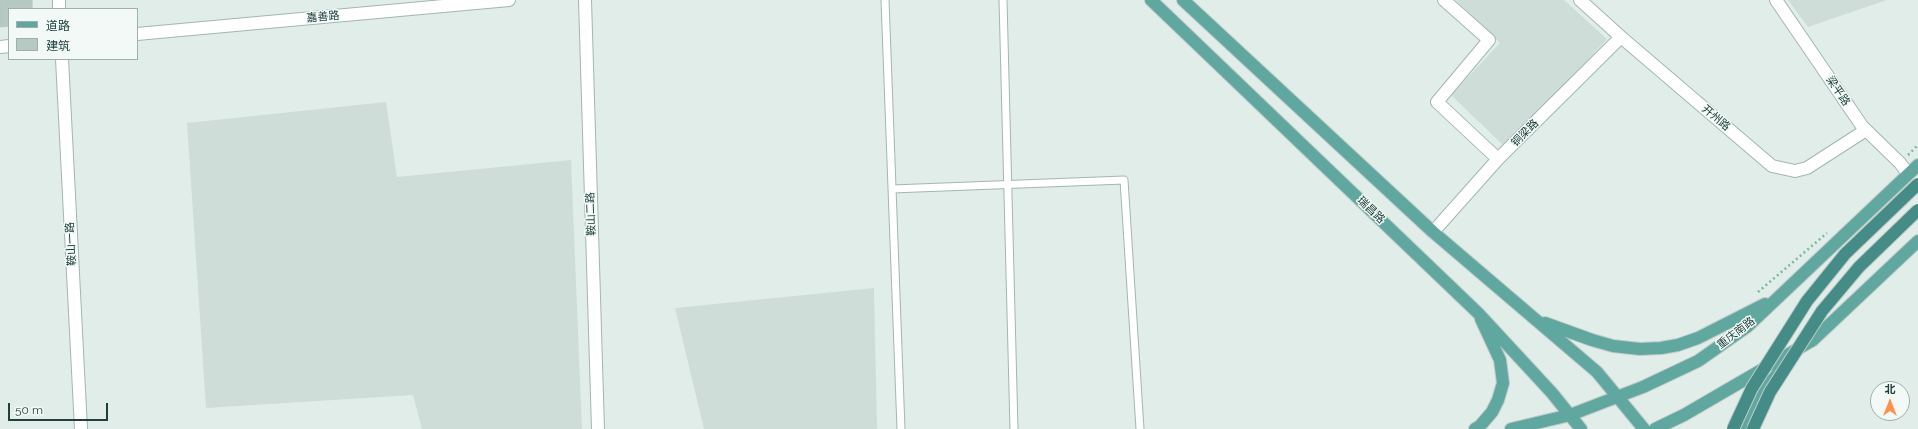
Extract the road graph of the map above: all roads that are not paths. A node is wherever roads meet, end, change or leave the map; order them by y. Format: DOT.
graph roads {
  1 [pos="509,0"];
  2 [pos="585,0"];
  3 [pos="885,0"];
  4 [pos="1003,0"];
  5 [pos="1151,0"];
  6 [pos="1183,0"];
  7 [pos="1444,0"];
  8 [pos="1580,0"];
  9 [pos="1776,0"];
  10 [pos="138,34"];
  11 [pos="1621,37"];
  12 [pos="62,60"];
  13 [pos="1866,130"];
  14 [pos="1498,159"];
  15 [pos="1918,165"];
  16 [pos="1908,174"];
  17 [pos="1008,184"];
  18 [pos="1918,184"];
  19 [pos="892,189"];
  20 [pos="1918,210"];
  21 [pos="1433,232"];
  22 [pos="1918,241"];
  23 [pos="1780,297"];
  24 [pos="1478,313"];
  25 [pos="1538,320"];
  26 [pos="1814,340"];
  27 [pos="1618,398"];
  28 [pos="1570,415"];
  29 [pos="81,429"];
  30 [pos="598,429"];
  31 [pos="901,429"];
  32 [pos="1014,429"];
  33 [pos="1140,429"];
  34 [pos="1475,429"];
  35 [pos="1511,429"];
  36 [pos="1581,429"];
  37 [pos="1644,429"];
  38 [pos="1654,429"];
  39 [pos="1733,429"];
  40 [pos="1739,429"];
  41 [pos="1753,429"];
  1 -- 10 [label="street, 嘉善路"];
  2 -- 30 [label="street, 鞍山二路"];
  3 -- 19 [label="lane"];
  4 -- 17 [label="lane"];
  5 -- 24 [label="main road, 瑞昌路"];
  6 -- 21 [label="main road"];
  7 -- 14 [label="street"];
  8 -- 11 [label="street, 开州路"];
  9 -- 13 [label="street, 梁平路"];
  11 -- 13 [label="street, 开州路"];
  11 -- 14 [label="street, 铜梁路"];
  12 -- 29 [label="street, 鞍山一路"];
  13 -- 16 [label="street, 梁平路"];
  14 -- 21 [label="street, 铜梁路"];
  15 -- 16 [label="main road, 重庆南路"];
  16 -- 23 [label="main road, 重庆南路"];
  17 -- 19 [label="lane"];
  17 -- 32 [label="lane"];
  17 -- 33 [label="lane"];
  18 -- 39 [label="highway, bridge"];
  19 -- 31 [label="lane"];
  20 -- 41 [label="highway, bridge"];
  21 -- 25 [label="main road"];
  22 -- 26 [label="main road"];
  23 -- 25 [label="main road"];
  23 -- 27 [label="main road, 重庆南路"];
  24 -- 28 [label="main road, 瑞昌路"];
  24 -- 34 [label="main road"];
  25 -- 27 [label="main road"];
  26 -- 38 [label="main road"];
  26 -- 40 [label="main road"];
  27 -- 28 [label="main road, 重庆南路"];
  27 -- 37 [label="main road"];
  28 -- 35 [label="main road, 重庆南路"];
  28 -- 36 [label="main road, 瑞昌路"];
}
